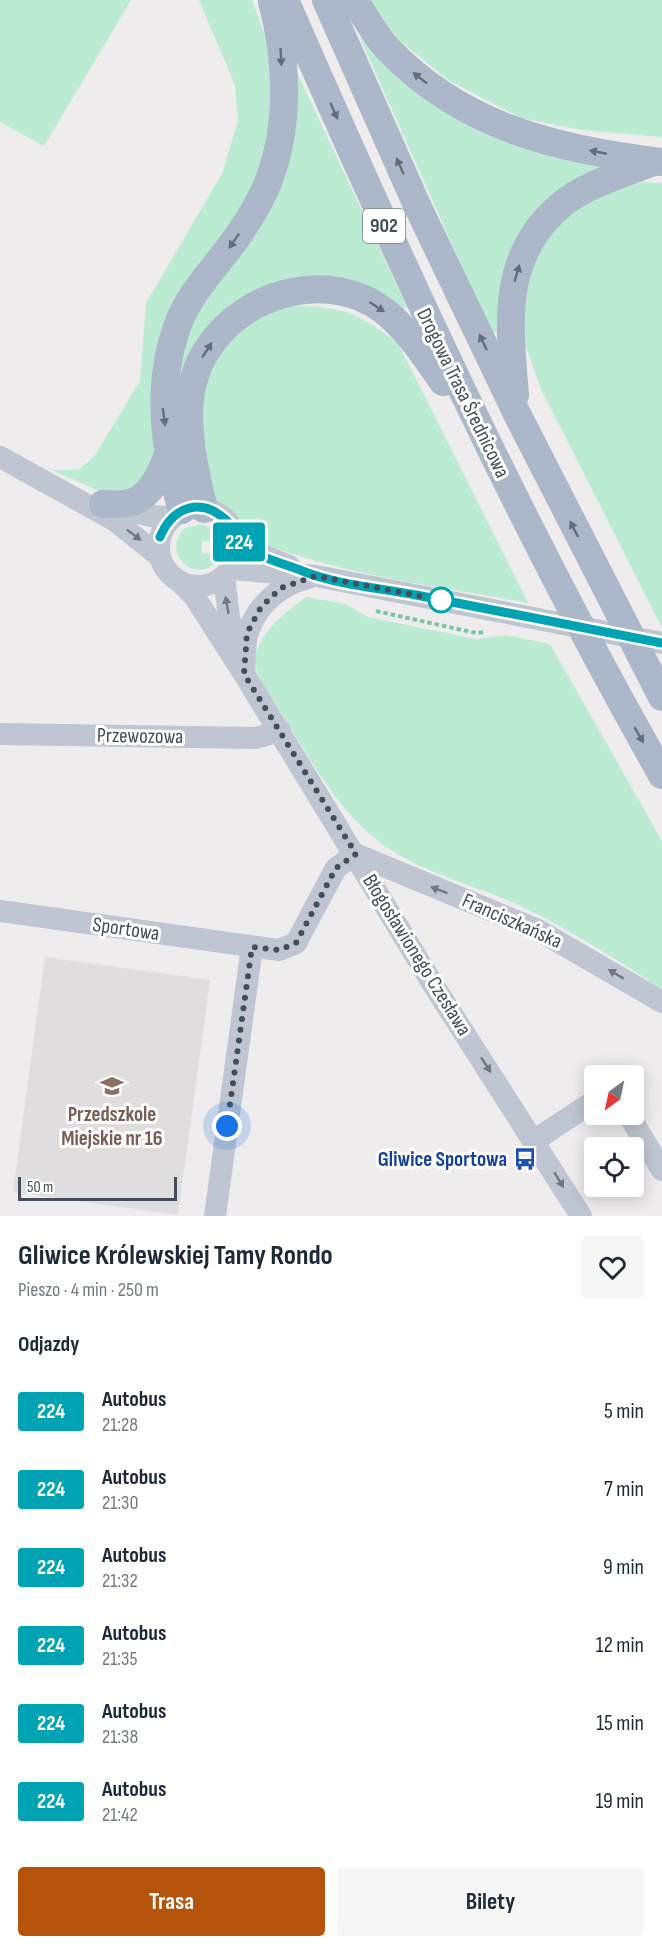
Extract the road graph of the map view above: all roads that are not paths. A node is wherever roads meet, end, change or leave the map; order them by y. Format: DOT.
graph roads {
  1 [pos="271,0"];
  2 [pos="285,0"];
  3 [pos="326,0"];
  4 [pos="354,0"];
  5 [pos="659,162"];
  6 [pos="517,414"];
  7 [pos="489,449"];
  8 [pos="169,452"];
  9 [pos="0,457"];
  10 [pos="48,484"];
  11 [pos="103,504"];
  12 [pos="186,512"];
  13 [pos="236,539"];
  14 [pos="159,556"];
  15 [pos="227,573"];
  16 [pos="316,576"];
  17 [pos="179,581"];
  18 [pos="662,643"];
  19 [pos="244,674"];
  20 [pos="659,692"];
  21 [pos="280,731"];
  22 [pos="0,734"];
  23 [pos="662,775"];
  24 [pos="356,854"];
  25 [pos="0,910"];
  26 [pos="252,947"];
  27 [pos="662,1002"];
  28 [pos="584,1108"];
  29 [pos="635,1125"];
  30 [pos="535,1140"];
  31 [pos="662,1170"];
  32 [pos="215,1216"];
  33 [pos="581,1216"];
  1 -- 8 [label="main road, one-way"];
  2 -- 7 [label="main road, Drogowa Trasa Średnicowa / 902, one-way"];
  6 -- 3 [label="main road, Drogowa Trasa Średnicowa / 902, one-way"];
  5 -- 4 [label="main road, one-way"];
  6 -- 5 [label="main road, one-way"];
  20 -- 6 [label="main road, Drogowa Trasa Średnicowa / 902, one-way"];
  12 -- 7 [label="main road, one-way"];
  7 -- 23 [label="main road, Drogowa Trasa Średnicowa / 902, one-way"];
  8 -- 11 [label="main road"];
  8 -- 12 [label="main road"];
  9 -- 10 [label="street"];
  10 -- 11 [label="street"];
  10 -- 14 [label="street, one-way"];
  11 -- 12 [label="street"];
  12 -- 13 [label="street"];
  12 -- 14 [label="street"];
  13 -- 15 [label="street"];
  13 -- 16 [label="street"];
  14 -- 17 [label="street"];
  15 -- 16 [label="street"];
  15 -- 17 [label="street"];
  19 -- 15 [label="street, one-way"];
  16 -- 18 [label="street"];
  16 -- 19 [label="street"];
  17 -- 19 [label="street"];
  19 -- 21 [label="street, Błogosławionego Czesława"];
  21 -- 22 [label="street, Przewozowa"];
  21 -- 24 [label="street, Błogosławionego Czesława"];
  24 -- 26 [label="street, Sportowa"];
  27 -- 24 [label="street, Franciszkańska, one-way"];
  24 -- 30 [label="street, Błogosławionego Czesława, one-way"];
  25 -- 26 [label="street, Sportowa"];
  26 -- 32 [label="street"];
  28 -- 30 [label="street"];
  29 -- 31 [label="street"];
  30 -- 33 [label="street, Błogosławionego Czesława, one-way"];
}
